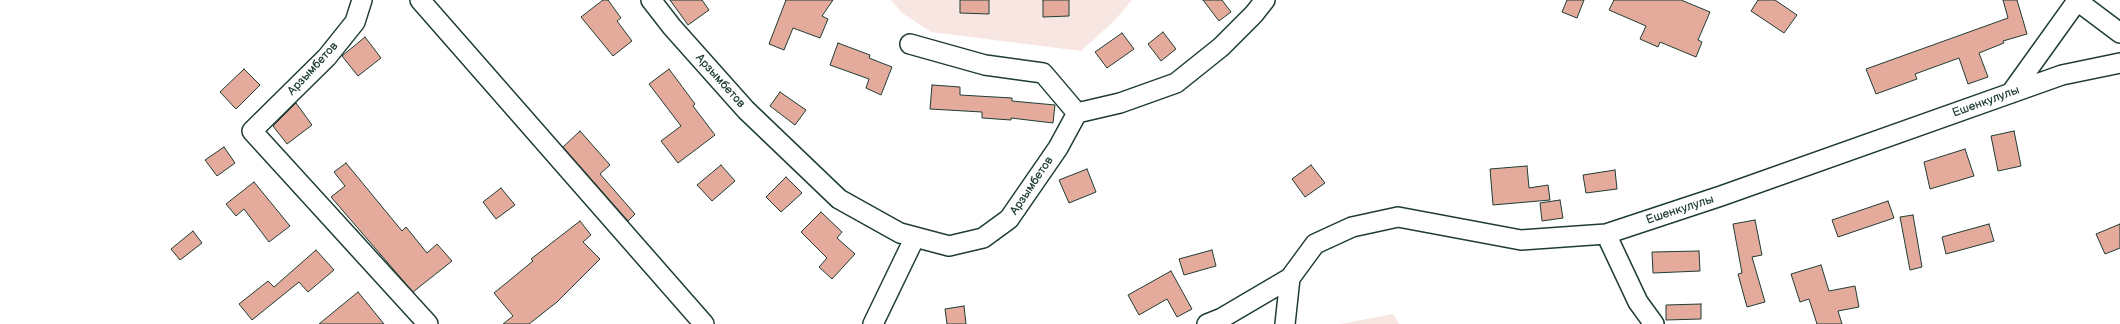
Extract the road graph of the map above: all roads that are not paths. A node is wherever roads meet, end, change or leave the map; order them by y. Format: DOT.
graph roads {
  1 [pos="362,0"];
  2 [pos="420,0"];
  3 [pos="651,0"];
  4 [pos="1265,0"];
  5 [pos="2077,1"];
  6 [pos="2120,33"];
  7 [pos="910,44"];
  8 [pos="2120,63"];
  9 [pos="2011,93"];
  10 [pos="1077,113"];
  11 [pos="1606,234"];
  12 [pos="915,237"];
  13 [pos="1290,278"];
  14 [pos="428,324"];
  15 [pos="704,324"];
  16 [pos="874,324"];
  17 [pos="1207,324"];
  18 [pos="1285,324"];
  19 [pos="1654,324"];
  1 -- 14 [label="street, Арзымбетов"];
  2 -- 15 [label="street"];
  3 -- 12 [label="street, Арзымбетов"];
  4 -- 10 [label="street"];
  5 -- 6 [label="street"];
  5 -- 9 [label="street"];
  7 -- 10 [label="street"];
  8 -- 9 [label="street, Ешенкулулы"];
  9 -- 11 [label="street, Ешенкулулы"];
  10 -- 12 [label="street, Арзымбетов"];
  11 -- 13 [label="street, Ешенкулулы"];
  11 -- 19 [label="street"];
  12 -- 16 [label="street"];
  13 -- 17 [label="street"];
  13 -- 18 [label="street"];
}
